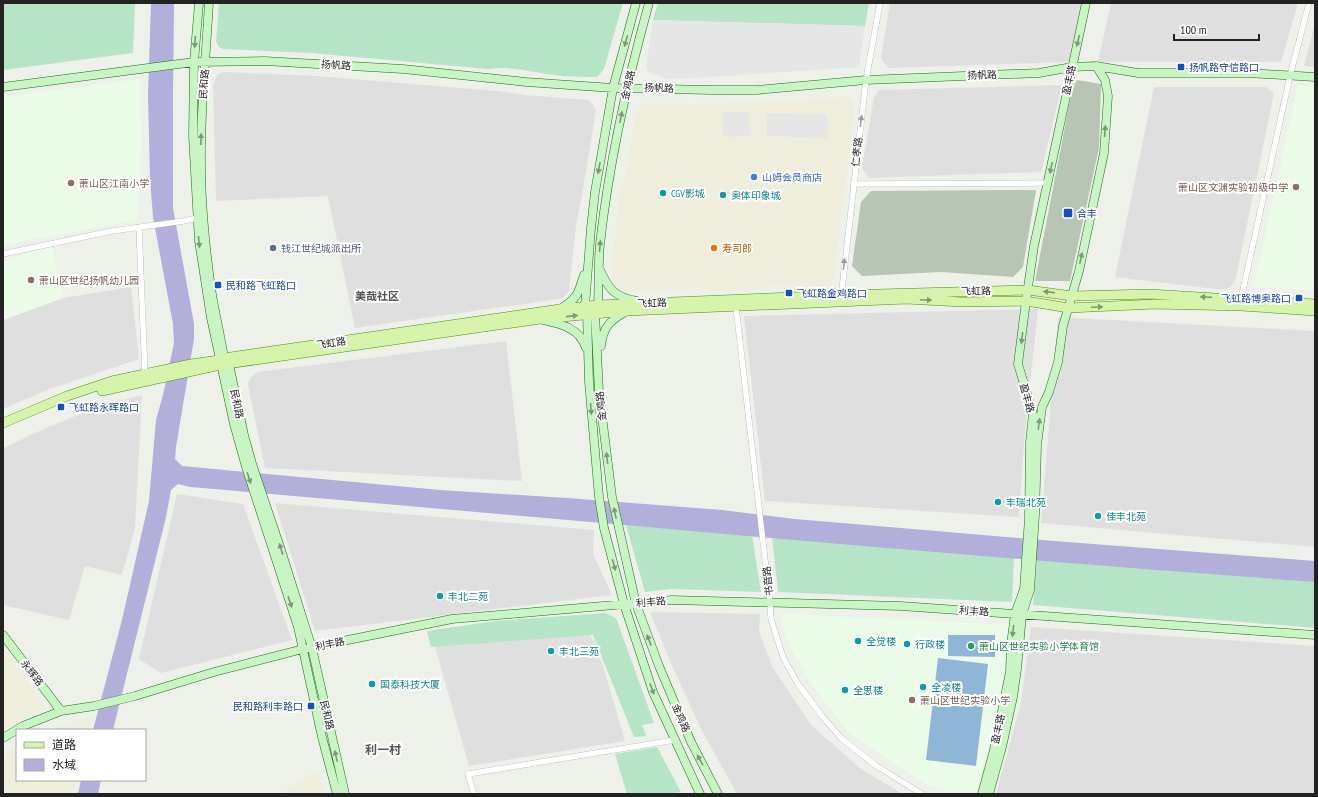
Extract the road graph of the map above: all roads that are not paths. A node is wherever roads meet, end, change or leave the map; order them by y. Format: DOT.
graph roads {
  1 [pos="199,3"];
  2 [pos="209,3"];
  3 [pos="636,3"];
  4 [pos="649,3"];
  5 [pos="880,3"];
  6 [pos="1086,3"];
  7 [pos="1309,3"];
  8 [pos="206,61"];
  9 [pos="194,62"];
  10 [pos="1096,66"];
  11 [pos="1072,67"];
  12 [pos="1290,76"];
  13 [pos="1315,77"];
  14 [pos="866,80"];
  15 [pos="3,86"];
  16 [pos="627,87"];
  17 [pos="612,88"];
  18 [pos="1048,183"];
  19 [pos="853,184"];
  20 [pos="197,218"];
  21 [pos="139,228"];
  22 [pos="3,254"];
  23 [pos="588,262"];
  24 [pos="599,267"];
  25 [pos="1028,290"];
  26 [pos="1072,296"];
  27 [pos="841,299"];
  28 [pos="1242,300"];
  29 [pos="1026,301"];
  30 [pos="650,303"];
  31 [pos="1315,304"];
  32 [pos="736,307"];
  33 [pos="1069,308"];
  34 [pos="560,309"];
  35 [pos="591,310"];
  36 [pos="627,311"];
  37 [pos="1315,311"];
  38 [pos="540,319"];
  39 [pos="588,357"];
  40 [pos="223,362"];
  41 [pos="598,365"];
  42 [pos="165,373"];
  43 [pos="145,374"];
  44 [pos="3,423"];
  45 [pos="3,429"];
  46 [pos="770,603"];
  47 [pos="624,604"];
  48 [pos="636,604"];
  49 [pos="1018,615"];
  50 [pos="3,635"];
  51 [pos="1315,636"];
  52 [pos="312,648"];
  53 [pos="303,649"];
  54 [pos="61,711"];
  55 [pos="18,729"];
  56 [pos="16,730"];
  57 [pos="3,738"];
  58 [pos="675,740"];
  59 [pos="337,794"];
  60 [pos="345,794"];
  61 [pos="474,794"];
  62 [pos="700,794"];
  63 [pos="718,794"];
  64 [pos="922,794"];
  65 [pos="982,794"];
  66 [pos="989,794"];
  1 -- 9 [label="main road, 民和路, one-way"];
  2 -- 8 [label="main road, 民和路"];
  3 -- 17 [label="main road, 金鸡路, one-way"];
  4 -- 16 [label="main road, 金鸡路"];
  5 -- 14 [label="street, 仁孝路"];
  6 -- 11 [label="main road, 盈丰路, one-way"];
  7 -- 12 [label="street"];
  8 -- 9 [label="main road, 扬帆路"];
  8 -- 17 [label="main road, 扬帆路"];
  40 -- 8 [label="main road, 民和路, one-way"];
  9 -- 15 [label="main road, 扬帆路"];
  9 -- 20 [label="main road, 民和路"];
  10 -- 11 [label="main road, 扬帆路"];
  10 -- 12 [label="main road, 扬帆路"];
  26 -- 10 [label="main road, 盈丰路, one-way"];
  11 -- 14 [label="main road, 扬帆路"];
  11 -- 18 [label="main road, 盈丰路, one-way"];
  12 -- 13 [label="main road, 扬帆路"];
  12 -- 28 [label="street"];
  14 -- 16 [label="main road, 扬帆路"];
  19 -- 14 [label="street, 仁孝路, one-way"];
  16 -- 17 [label="main road, 扬帆路"];
  24 -- 16 [label="main road, 金鸡路, one-way"];
  17 -- 23 [label="main road, 金鸡路, one-way"];
  18 -- 19 [label="street"];
  18 -- 25 [label="main road, 盈丰路"];
  27 -- 19 [label="street, 仁孝路, one-way"];
  20 -- 21 [label="street"];
  20 -- 40 [label="main road, 民和路, one-way"];
  21 -- 22 [label="street"];
  21 -- 43 [label="street"];
  23 -- 34 [label="main road"];
  23 -- 35 [label="main road, 金鸡路"];
  24 -- 30 [label="main road"];
  24 -- 35 [label="main road, 金鸡路"];
  26 -- 25 [label="main road, 飞虹路, one-way"];
  25 -- 27 [label="main road, 飞虹路"];
  25 -- 29 [label="main road, 盈丰路"];
  28 -- 26 [label="main road, 飞虹路, one-way"];
  26 -- 33 [label="main road, 盈丰路"];
  27 -- 29 [label="main road, 飞虹路, one-way"];
  27 -- 30 [label="main road, 飞虹路"];
  27 -- 32 [label="main road, 飞虹路"];
  28 -- 31 [label="main road, 飞虹路"];
  29 -- 33 [label="main road, 飞虹路"];
  29 -- 49 [label="main road, 盈丰路, one-way"];
  30 -- 35 [label="main road, 飞虹路"];
  32 -- 36 [label="main road, 飞虹路"];
  32 -- 46 [label="street, 书音路"];
  33 -- 37 [label="main road, 飞虹路, one-way"];
  49 -- 33 [label="main road, 盈丰路, one-way"];
  34 -- 35 [label="main road, 飞虹路"];
  34 -- 40 [label="main road, 飞虹路"];
  35 -- 36 [label="main road, 飞虹路"];
  38 -- 35 [label="main road, 飞虹路, one-way"];
  35 -- 39 [label="main road, 金鸡路"];
  35 -- 41 [label="main road, 金鸡路"];
  36 -- 41 [label="main road"];
  38 -- 39 [label="main road"];
  38 -- 40 [label="main road, 飞虹路"];
  39 -- 47 [label="main road, 金鸡路, one-way"];
  40 -- 42 [label="main road, 飞虹路"];
  52 -- 40 [label="main road, 民和路, one-way"];
  40 -- 53 [label="main road, 民和路, one-way"];
  48 -- 41 [label="main road, 金鸡路, one-way"];
  42 -- 43 [label="main road, 飞虹路"];
  42 -- 45 [label="main road, 飞虹路"];
  43 -- 44 [label="main road, 飞虹路"];
  46 -- 48 [label="main road, 利丰路"];
  46 -- 49 [label="main road, 利丰路"];
  46 -- 64 [label="street, 书音路"];
  47 -- 48 [label="main road, 利丰路"];
  47 -- 52 [label="main road, 利丰路"];
  47 -- 58 [label="main road, 金鸡路, one-way"];
  63 -- 48 [label="main road, 金鸡路, one-way"];
  49 -- 51 [label="main road, 利丰路"];
  49 -- 65 [label="main road, 盈丰路, one-way"];
  49 -- 66 [label="main road, 盈丰路"];
  50 -- 54 [label="main road, 永辉路"];
  52 -- 53 [label="main road, 利丰路"];
  60 -- 52 [label="main road, 民和路, one-way"];
  53 -- 54 [label="main road, 利丰路"];
  53 -- 59 [label="main road, 民和路"];
  54 -- 55 [label="main road, 利丰路"];
  56 -- 57 [label="main road, 利丰路"];
  58 -- 61 [label="street"];
  58 -- 62 [label="main road, 金鸡路"];
}
